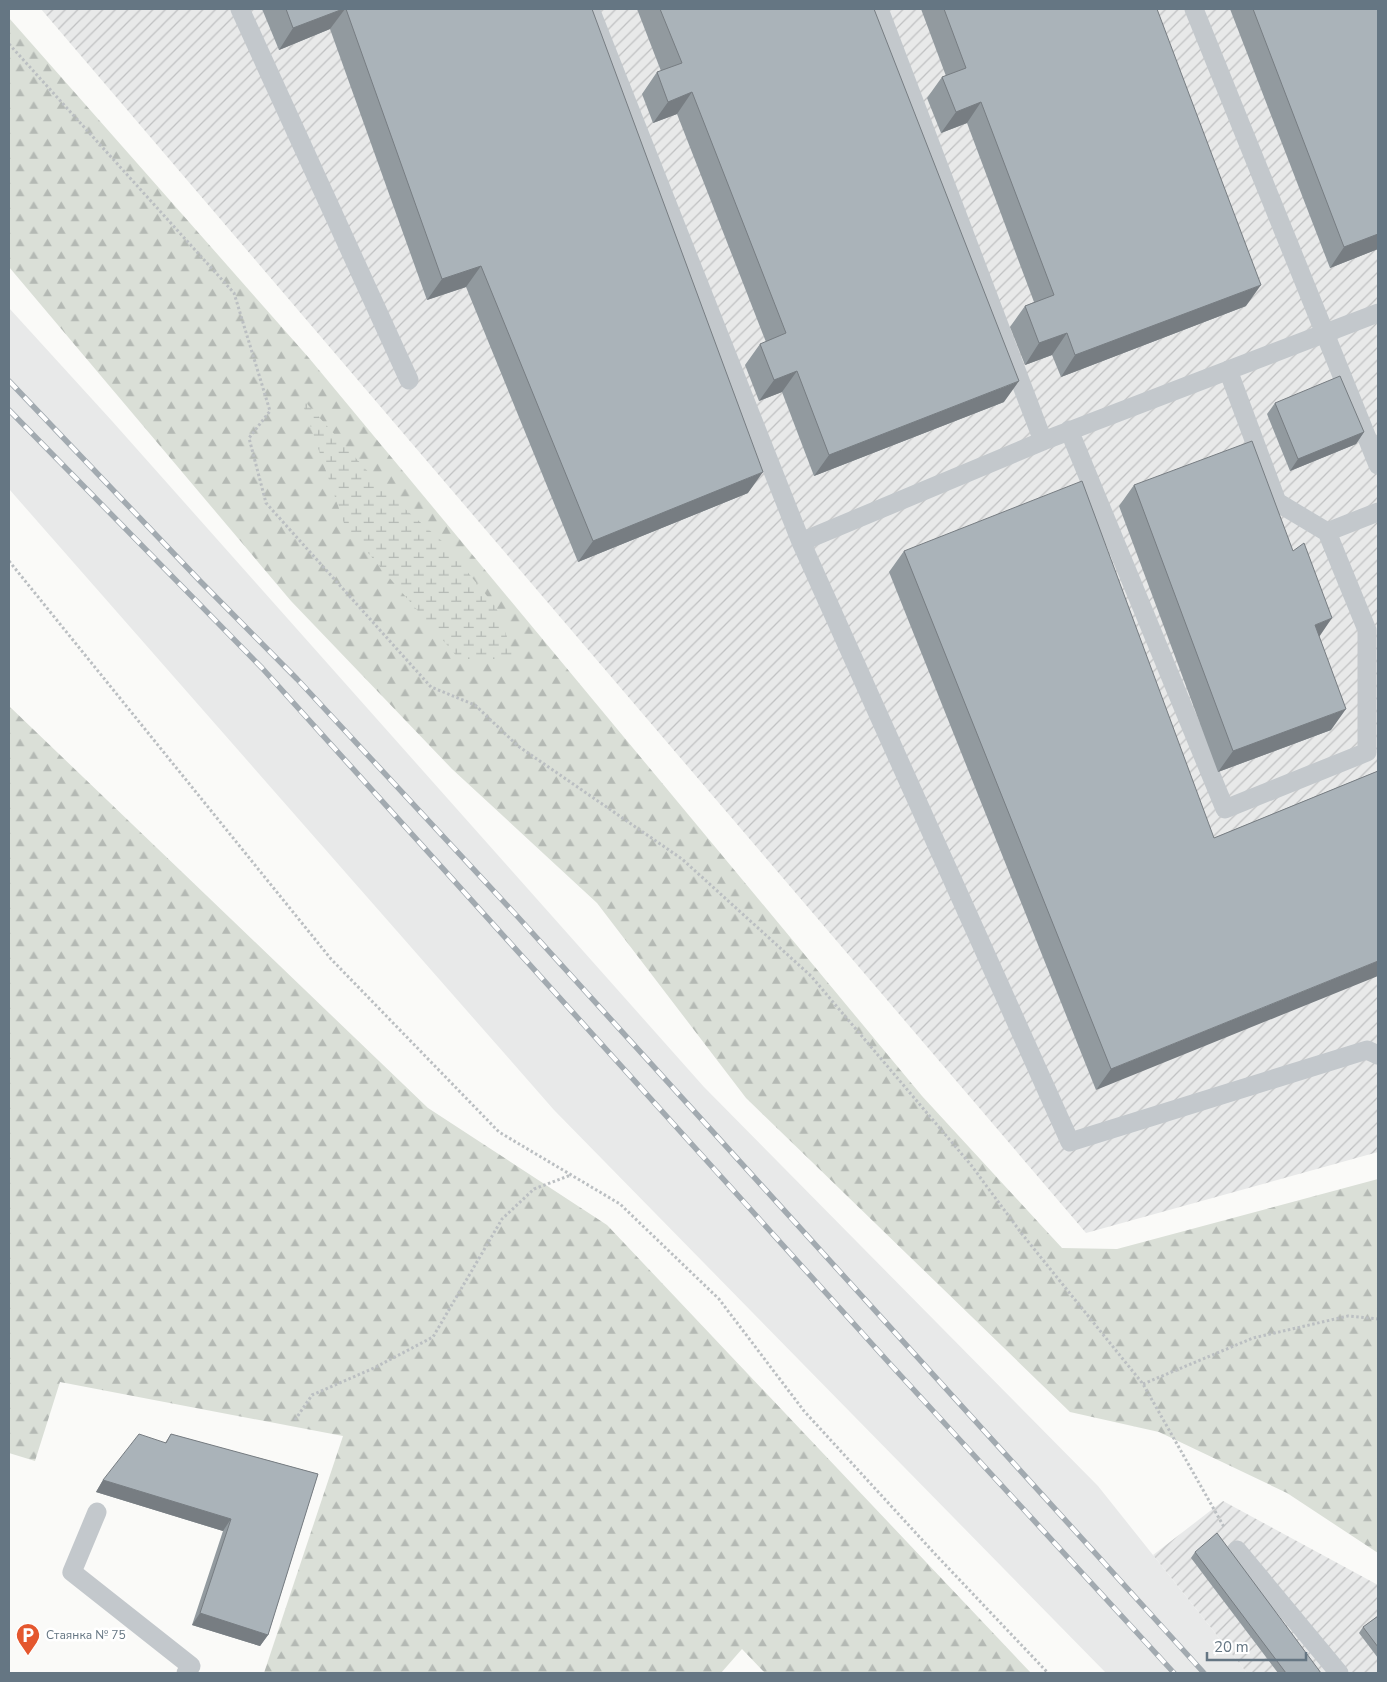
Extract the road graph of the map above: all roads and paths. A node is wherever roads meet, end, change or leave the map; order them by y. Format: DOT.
graph roads {
  1 [pos="240,9"];
  2 [pos="590,9"];
  3 [pos="879,9"];
  4 [pos="1194,9"];
  5 [pos="9,44"];
  6 [pos="1378,313"];
  7 [pos="1326,333"];
  8 [pos="1228,370"];
  9 [pos="409,380"];
  10 [pos="1069,430"];
  11 [pos="1043,441"];
  12 [pos="1378,465"];
  13 [pos="1378,512"];
  14 [pos="1327,532"];
  15 [pos="801,542"];
  16 [pos="9,560"];
  17 [pos="1378,1055"];
  18 [pos="571,1175"];
  19 [pos="1378,1319"];
  20 [pos="1143,1384"];
  21 [pos="295,1420"];
  22 [pos="97,1512"];
  23 [pos="1237,1550"];
  24 [pos="186,1673"];
  25 [pos="1048,1673"];
  26 [pos="1339,1673"];
  1 -- 9 [label="lane"];
  2 -- 15 [label="lane"];
  3 -- 11 [label="lane"];
  4 -- 7 [label="lane"];
  5 -- 20 [label="path"];
  6 -- 7 [label="lane"];
  7 -- 8 [label="lane"];
  7 -- 12 [label="lane"];
  8 -- 10 [label="lane"];
  8 -- 14 [label="lane"];
  10 -- 11 [label="lane"];
  10 -- 14 [label="lane"];
  11 -- 15 [label="lane"];
  13 -- 14 [label="lane"];
  15 -- 17 [label="lane"];
  16 -- 18 [label="path"];
  18 -- 21 [label="path"];
  18 -- 25 [label="path"];
  19 -- 20 [label="path"];
  20 -- 23 [label="path"];
  22 -- 24 [label="lane"];
  23 -- 26 [label="lane"];
}
